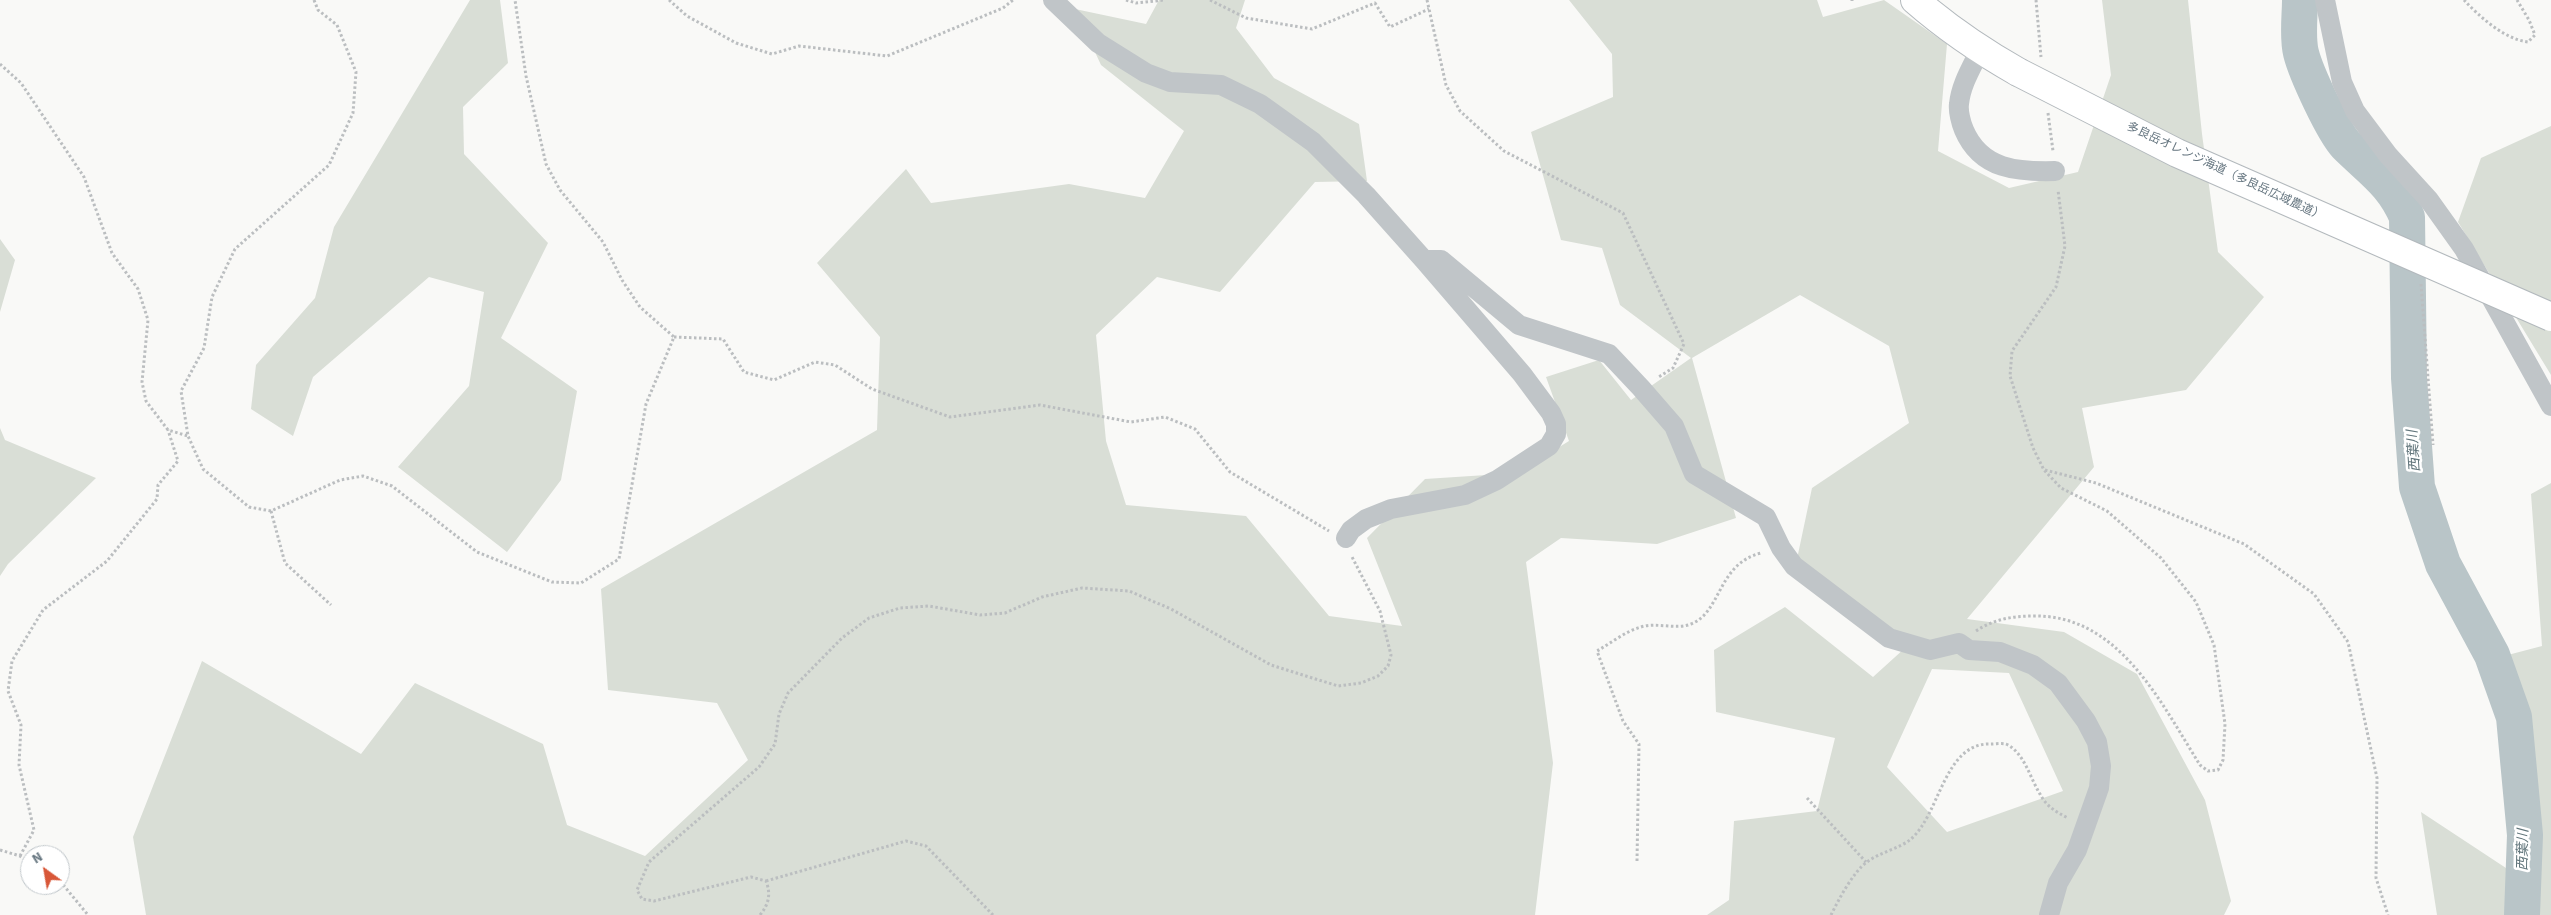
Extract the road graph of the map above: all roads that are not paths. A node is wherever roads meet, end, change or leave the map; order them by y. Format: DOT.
graph roads {
  1 [pos="1053,0"];
  2 [pos="1915,0"];
  3 [pos="2325,0"];
  4 [pos="1980,50"];
  5 [pos="2055,171"];
  6 [pos="1424,260"];
  7 [pos="2551,317"];
  8 [pos="2551,406"];
  9 [pos="1346,538"];
  10 [pos="2049,915"];
  1 -- 6 [label="street"];
  2 -- 4 [label="street, 多良岳オレンジ海道（多良岳広域農道）"];
  3 -- 8 [label="street"];
  4 -- 5 [label="street"];
  4 -- 7 [label="street, 多良岳オレンジ海道（多良岳広域農道）, bridge"];
  6 -- 9 [label="street"];
  6 -- 10 [label="street"];
}
